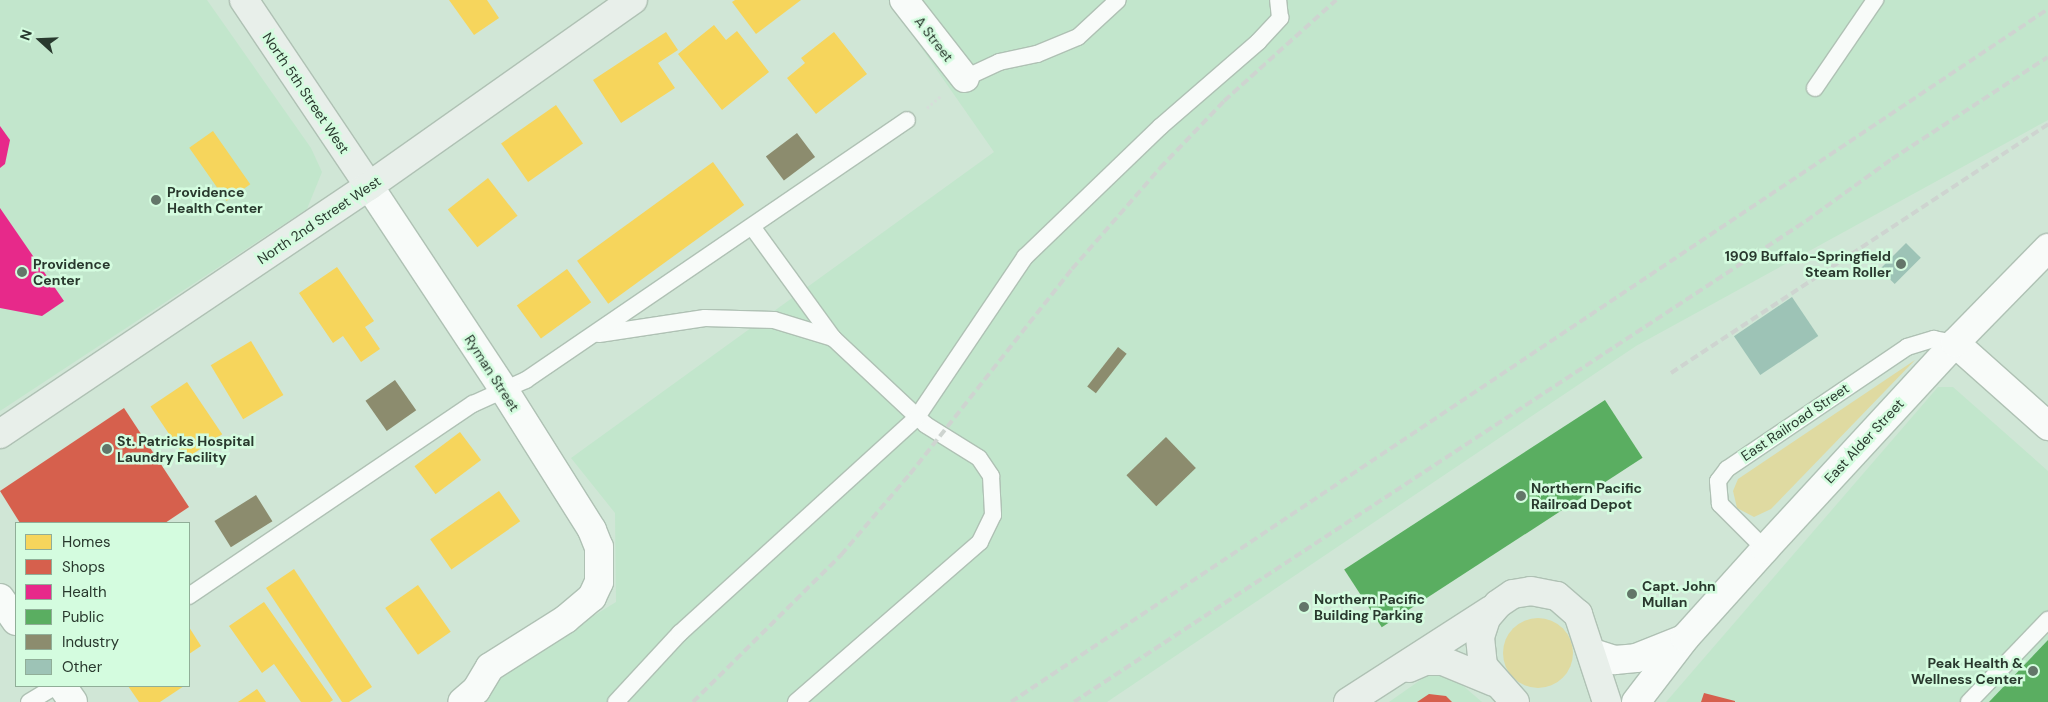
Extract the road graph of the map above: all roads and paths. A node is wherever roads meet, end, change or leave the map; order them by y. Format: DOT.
graph roads {
  1 [pos="244,0"];
  2 [pos="633,0"];
  3 [pos="904,0"];
  4 [pos="1118,0"];
  5 [pos="1278,0"];
  6 [pos="1875,0"];
  7 [pos="965,78"];
  8 [pos="1816,88"];
  9 [pos="907,120"];
  10 [pos="369,186"];
  11 [pos="753,228"];
  12 [pos="2048,248"];
  13 [pos="832,338"];
  14 [pos="578,342"];
  15 [pos="1955,342"];
  16 [pos="504,390"];
  17 [pos="916,417"];
  18 [pos="2048,426"];
  19 [pos="0,434"];
  20 [pos="1765,549"];
  21 [pos="190,595"];
  22 [pos="0,598"];
  23 [pos="1491,610"];
  24 [pos="15,620"];
  25 [pos="2048,620"];
  26 [pos="1685,638"];
  27 [pos="1593,653"];
  28 [pos="1380,680"];
  29 [pos="1494,682"];
  30 [pos="54,687"];
  31 [pos="63,687"];
  32 [pos="29,702"];
  33 [pos="73,702"];
  34 [pos="462,702"];
  35 [pos="616,702"];
  36 [pos="796,702"];
  37 [pos="1348,702"];
  38 [pos="1515,702"];
  39 [pos="1607,702"];
  40 [pos="1636,702"];
  41 [pos="1970,702"];
  1 -- 10 [label="street, North 5th Street West"];
  2 -- 10 [label="street, North 2nd Street West"];
  3 -- 7 [label="street, A Street"];
  4 -- 7 [label="lane"];
  5 -- 17 [label="lane"];
  6 -- 8 [label="lane"];
  7 -- 9 [label="path"];
  9 -- 11 [label="lane"];
  10 -- 16 [label="street, Ryman Street"];
  10 -- 19 [label="street, North 2nd Street West"];
  11 -- 13 [label="lane"];
  11 -- 14 [label="lane"];
  12 -- 15 [label="street, East Alder Street"];
  13 -- 14 [label="lane"];
  13 -- 17 [label="lane"];
  14 -- 16 [label="lane"];
  15 -- 18 [label="street"];
  15 -- 20 [label="street, East Alder Street"];
  15 -- 20 [label="lane, East Railroad Street"];
  16 -- 21 [label="lane"];
  16 -- 34 [label="street, Ryman Street"];
  17 -- 35 [label="lane"];
  17 -- 36 [label="lane"];
  20 -- 26 [label="street, East Alder Street"];
  22 -- 24 [label="street"];
  23 -- 27 [label="street"];
  23 -- 28 [label="street"];
  23 -- 29 [label="street"];
  25 -- 41 [label="lane"];
  26 -- 27 [label="street, East Alder Street"];
  26 -- 40 [label="street, East Alder Street"];
  27 -- 39 [label="street"];
  28 -- 29 [label="street"];
  28 -- 37 [label="street"];
  29 -- 38 [label="street"];
  30 -- 32 [label="lane"];
  31 -- 33 [label="street"];
}
